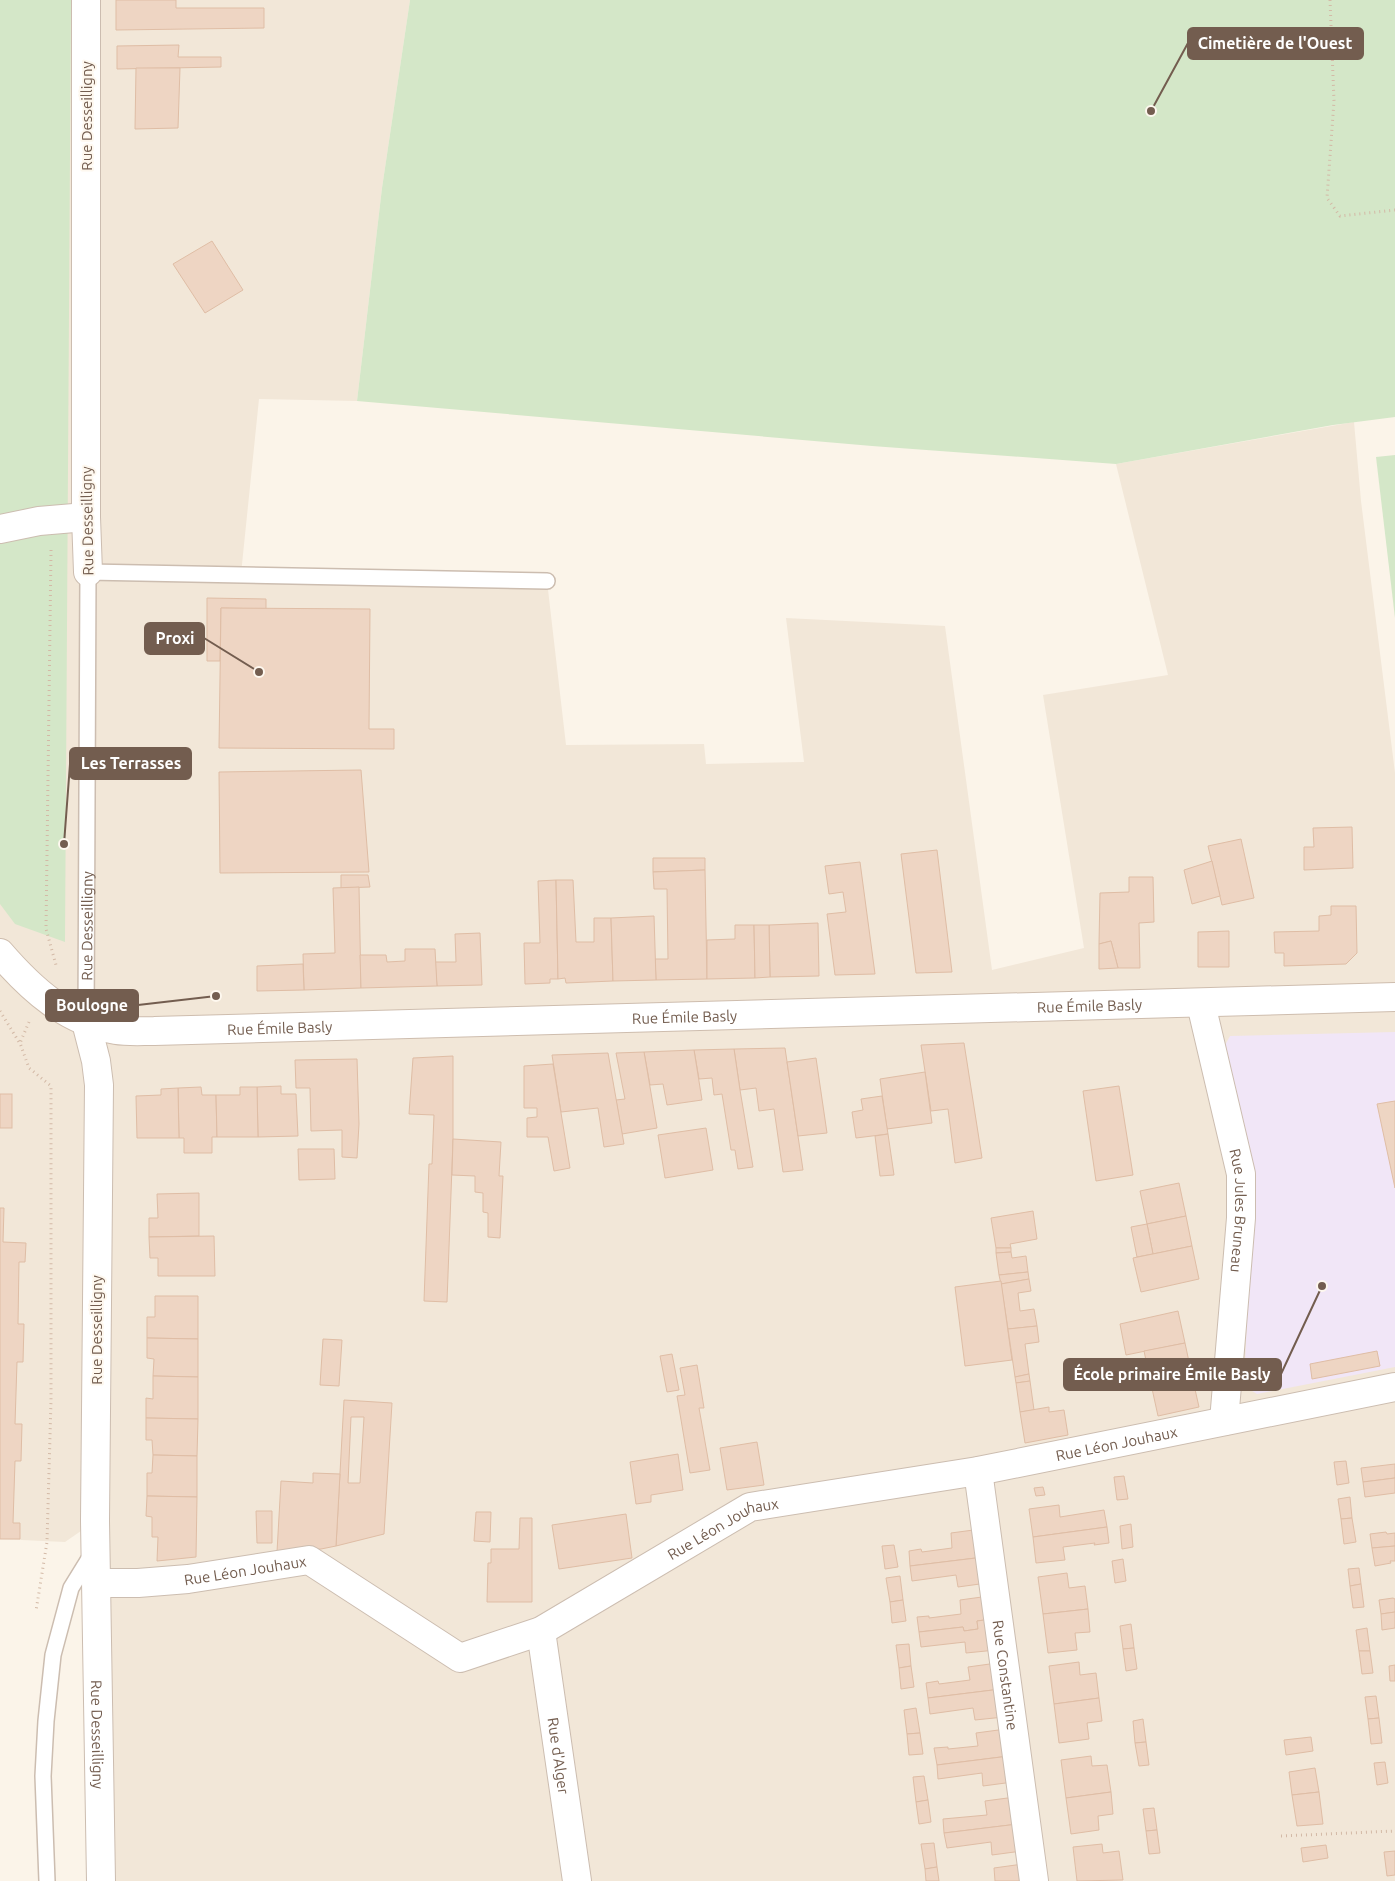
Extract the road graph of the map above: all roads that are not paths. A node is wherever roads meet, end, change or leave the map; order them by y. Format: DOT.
graph roads {
  1 [pos="86,0"];
  2 [pos="86,517"];
  3 [pos="0,529"];
  4 [pos="88,572"];
  5 [pos="547,581"];
  6 [pos="1,955"];
  7 [pos="1395,997"];
  8 [pos="1201,1004"];
  9 [pos="86,1022"];
  10 [pos="1395,1387"];
  11 [pos="1224,1421"];
  12 [pos="978,1471"];
  13 [pos="95,1548"];
  14 [pos="97,1583"];
  15 [pos="541,1630"];
  16 [pos="47,1881"];
  17 [pos="101,1881"];
  18 [pos="576,1881"];
  19 [pos="1034,1881"];
  1 -- 2 [label="street, Rue Desseilligny"];
  2 -- 3 [label="street"];
  2 -- 4 [label="street, Rue Desseilligny"];
  4 -- 5 [label="lane"];
  4 -- 9 [label="lane, Rue Desseilligny"];
  6 -- 9 [label="street, Rue Émile Basly"];
  7 -- 8 [label="street, Rue Émile Basly"];
  8 -- 9 [label="street, Rue Émile Basly"];
  8 -- 11 [label="street, Rue Jules Bruneau"];
  9 -- 13 [label="street, Rue Desseilligny"];
  10 -- 11 [label="street, Rue Léon Jouhaux"];
  11 -- 12 [label="street, Rue Léon Jouhaux"];
  12 -- 15 [label="street, Rue Léon Jouhaux"];
  12 -- 19 [label="street, Rue Constantine"];
  13 -- 14 [label="street, Rue Desseilligny"];
  13 -- 16 [label="lane"];
  14 -- 15 [label="street, Rue Léon Jouhaux"];
  14 -- 17 [label="street, Rue Desseilligny"];
  15 -- 18 [label="street, Rue d'Alger"];
}
